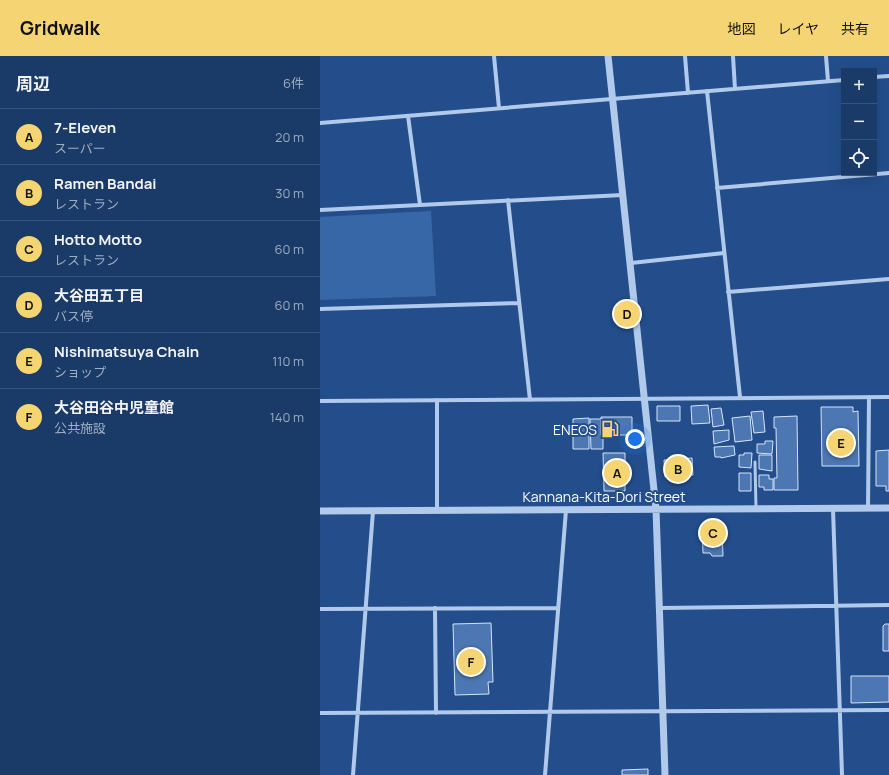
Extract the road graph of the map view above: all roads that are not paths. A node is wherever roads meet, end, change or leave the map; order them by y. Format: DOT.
graph roads {
  1 [pos="494,56"];
  2 [pos="608,56"];
  3 [pos="685,56"];
  4 [pos="733,56"];
  5 [pos="826,56"];
  6 [pos="889,76"];
  7 [pos="877,77"];
  8 [pos="841,80"];
  9 [pos="828,82"];
  10 [pos="735,89"];
  11 [pos="707,91"];
  12 [pos="688,93"];
  13 [pos="612,100"];
  14 [pos="499,108"];
  15 [pos="408,116"];
  16 [pos="320,123"];
  17 [pos="889,173"];
  18 [pos="717,188"];
  19 [pos="624,195"];
  20 [pos="508,200"];
  21 [pos="420,205"];
  22 [pos="320,210"];
  23 [pos="724,254"];
  24 [pos="631,263"];
  25 [pos="889,278"];
  26 [pos="728,292"];
  27 [pos="519,303"];
  28 [pos="320,309"];
  29 [pos="740,397"];
  30 [pos="869,397"];
  31 [pos="889,397"];
  32 [pos="645,398"];
  33 [pos="437,400"];
  34 [pos="530,400"];
  35 [pos="320,401"];
  36 [pos="755,462"];
  37 [pos="868,508"];
  38 [pos="889,508"];
  39 [pos="566,509"];
  40 [pos="656,509"];
  41 [pos="756,509"];
  42 [pos="833,509"];
  43 [pos="437,510"];
  44 [pos="320,511"];
  45 [pos="373,511"];
  46 [pos="836,606"];
  47 [pos="889,606"];
  48 [pos="435,608"];
  49 [pos="558,608"];
  50 [pos="660,608"];
  51 [pos="320,609"];
  52 [pos="366,609"];
  53 [pos="840,710"];
  54 [pos="889,710"];
  55 [pos="663,712"];
  56 [pos="320,713"];
  57 [pos="358,713"];
  58 [pos="436,713"];
  59 [pos="550,713"];
  60 [pos="353,775"];
  61 [pos="545,775"];
  62 [pos="665,775"];
  63 [pos="842,775"];
  1 -- 14 [label="street"];
  2 -- 13 [label="street"];
  3 -- 12 [label="street"];
  4 -- 10 [label="street"];
  5 -- 9 [label="street"];
  6 -- 7 [label="street"];
  8 -- 9 [label="street"];
  9 -- 10 [label="street"];
  10 -- 11 [label="street"];
  11 -- 12 [label="street"];
  11 -- 18 [label="street"];
  12 -- 13 [label="street"];
  13 -- 14 [label="street"];
  13 -- 19 [label="street"];
  14 -- 15 [label="street"];
  15 -- 16 [label="street"];
  15 -- 21 [label="street"];
  17 -- 18 [label="street"];
  18 -- 23 [label="street"];
  19 -- 20 [label="street"];
  19 -- 24 [label="street"];
  20 -- 21 [label="street"];
  20 -- 27 [label="street"];
  21 -- 22 [label="street"];
  23 -- 24 [label="street"];
  23 -- 26 [label="street"];
  24 -- 32 [label="street"];
  25 -- 26 [label="street"];
  26 -- 29 [label="street"];
  27 -- 28 [label="street"];
  27 -- 34 [label="street"];
  29 -- 30 [label="street"];
  29 -- 32 [label="street"];
  30 -- 31 [label="street"];
  30 -- 37 [label="street"];
  32 -- 34 [label="street"];
  32 -- 40 [label="street"];
  33 -- 34 [label="street"];
  33 -- 35 [label="street"];
  33 -- 43 [label="street"];
  36 -- 41 [label="lane"];
  37 -- 38 [label="street, Kannana-Kita-Dori Street"];
  37 -- 42 [label="street, Kannana-Kita-Dori Street"];
  39 -- 40 [label="street, Kannana-Kita-Dori Street"];
  39 -- 43 [label="street, Kannana-Kita-Dori Street"];
  39 -- 49 [label="street"];
  40 -- 41 [label="street, Kannana-Kita-Dori Street"];
  40 -- 50 [label="street"];
  41 -- 42 [label="street, Kannana-Kita-Dori Street"];
  42 -- 46 [label="street"];
  43 -- 45 [label="street, Kannana-Kita-Dori Street"];
  44 -- 45 [label="street, Kannana-Kita-Dori Street"];
  45 -- 52 [label="street"];
  46 -- 47 [label="street"];
  46 -- 50 [label="street"];
  46 -- 53 [label="street"];
  48 -- 49 [label="street"];
  48 -- 52 [label="street"];
  48 -- 58 [label="street"];
  49 -- 59 [label="street"];
  50 -- 55 [label="street"];
  51 -- 52 [label="street"];
  52 -- 57 [label="street"];
  53 -- 54 [label="street"];
  53 -- 55 [label="street"];
  53 -- 63 [label="street"];
  55 -- 59 [label="street"];
  55 -- 62 [label="street"];
  56 -- 57 [label="street"];
  57 -- 58 [label="street"];
  57 -- 60 [label="street"];
  58 -- 59 [label="street"];
  59 -- 61 [label="street"];
}
